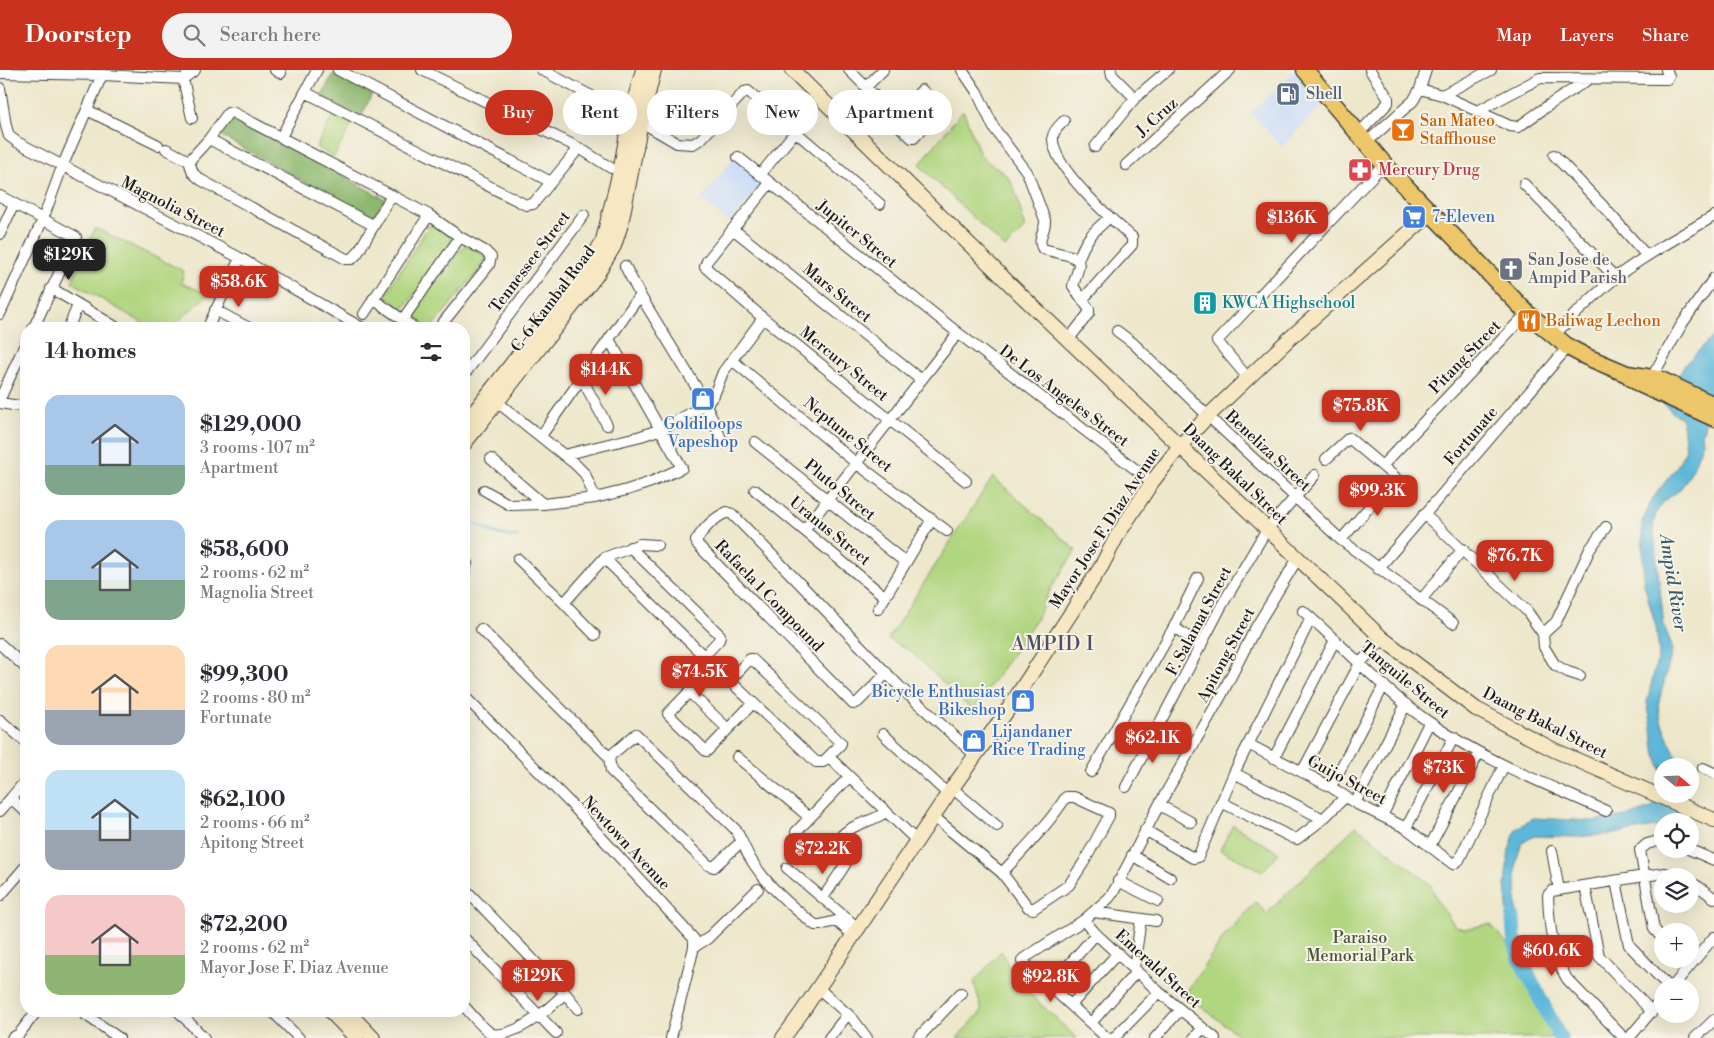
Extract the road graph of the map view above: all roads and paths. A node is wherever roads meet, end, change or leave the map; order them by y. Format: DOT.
graph roads {
  1 [pos="195,70"];
  2 [pos="317,70"];
  3 [pos="338,70"];
  4 [pos="422,70"];
  5 [pos="542,70"];
  6 [pos="643,70"];
  7 [pos="654,70"];
  8 [pos="792,70"];
  9 [pos="849,70"];
  10 [pos="883,70"];
  11 [pos="962,70"];
  12 [pos="1110,70"];
  13 [pos="1168,70"];
  14 [pos="1230,70"];
  15 [pos="1305,70"];
  16 [pos="1370,70"];
  17 [pos="1426,70"];
  18 [pos="1491,70"];
  19 [pos="0,72"];
  20 [pos="1590,74"];
  21 [pos="1668,74"];
  22 [pos="102,75"];
  23 [pos="182,79"];
  24 [pos="866,87"];
  25 [pos="0,88"];
  26 [pos="1420,88"];
  27 [pos="580,90"];
  28 [pos="869,90"];
  29 [pos="747,91"];
  30 [pos="305,92"];
  31 [pos="1442,95"];
  32 [pos="1135,98"];
  33 [pos="828,105"];
  34 [pos="87,110"];
  35 [pos="1478,111"];
  36 [pos="637,112"];
  37 [pos="637,116"];
  38 [pos="192,118"];
  39 [pos="637,120"];
  40 [pos="893,120"];
  41 [pos="1064,121"];
  42 [pos="632,135"];
  43 [pos="634,135"];
  44 [pos="793,135"];
  45 [pos="799,135"];
  46 [pos="859,135"];
  47 [pos="281,137"];
  48 [pos="1363,138"];
  49 [pos="209,140"];
  50 [pos="1095,147"];
  51 [pos="579,148"];
  52 [pos="1554,154"];
  53 [pos="738,157"];
  54 [pos="189,161"];
  55 [pos="1384,164"];
  56 [pos="1126,165"];
  57 [pos="62,167"];
  58 [pos="611,168"];
  59 [pos="760,176"];
  60 [pos="551,182"];
  61 [pos="770,183"];
  62 [pos="1524,184"];
  63 [pos="392,195"];
  64 [pos="0,196"];
  65 [pos="14,204"];
  66 [pos="880,204"];
  67 [pos="1431,213"];
  68 [pos="429,215"];
  69 [pos="584,215"];
  70 [pos="1714,216"];
  71 [pos="1109,218"];
  72 [pos="43,219"];
  73 [pos="374,225"];
  74 [pos="733,228"];
  75 [pos="0,234"];
  76 [pos="460,237"];
  77 [pos="1647,256"];
  78 [pos="240,258"];
  79 [pos="1078,260"];
  80 [pos="625,266"];
  81 [pos="1616,278"];
  82 [pos="1714,278"];
  83 [pos="51,288"];
  84 [pos="640,295"];
  85 [pos="373,299"];
  86 [pos="1082,299"];
  87 [pos="78,305"];
  88 [pos="215,310"];
  89 [pos="1528,313"];
  90 [pos="0,314"];
  91 [pos="364,314"];
  92 [pos="763,318"];
  93 [pos="403,319"];
  94 [pos="35,322"];
  95 [pos="71,322"];
  96 [pos="105,322"];
  97 [pos="210,322"];
  98 [pos="238,322"];
  99 [pos="352,322"];
  100 [pos="407,322"];
  101 [pos="444,322"];
  102 [pos="1117,330"];
  103 [pos="958,333"];
  104 [pos="1553,336"];
  105 [pos="609,339"];
  106 [pos="1069,339"];
  107 [pos="1568,346"];
  108 [pos="20,355"];
  109 [pos="728,366"];
  110 [pos="470,367"];
  111 [pos="1248,378"];
  112 [pos="582,379"];
  113 [pos="921,380"];
  114 [pos="1655,382"];
  115 [pos="0,399"];
  116 [pos="496,401"];
  117 [pos="0,403"];
  118 [pos="706,405"];
  119 [pos="20,406"];
  120 [pos="1713,413"];
  121 [pos="1208,416"];
  122 [pos="470,417"];
  123 [pos="890,420"];
  124 [pos="607,425"];
  125 [pos="661,429"];
  126 [pos="470,436"];
  127 [pos="541,436"];
  128 [pos="755,442"];
  129 [pos="723,443"];
  130 [pos="1180,446"];
  131 [pos="564,455"];
  132 [pos="491,459"];
  133 [pos="1326,459"];
  134 [pos="856,463"];
  135 [pos="1382,466"];
  136 [pos="1315,474"];
  137 [pos="966,481"];
  138 [pos="1152,482"];
  139 [pos="484,490"];
  140 [pos="755,490"];
  141 [pos="595,498"];
  142 [pos="1295,498"];
  143 [pos="828,500"];
  144 [pos="543,504"];
  145 [pos="1424,514"];
  146 [pos="932,519"];
  147 [pos="1606,527"];
  148 [pos="804,529"];
  149 [pos="1267,529"];
  150 [pos="947,531"];
  151 [pos="1342,540"];
  152 [pos="657,544"];
  153 [pos="630,547"];
  154 [pos="1462,549"];
  155 [pos="604,558"];
  156 [pos="1298,558"];
  157 [pos="518,559"];
  158 [pos="905,562"];
  159 [pos="1378,569"];
  160 [pos="1198,578"];
  161 [pos="884,596"];
  162 [pos="1421,600"];
  163 [pos="564,603"];
  164 [pos="878,609"];
  165 [pos="1452,623"];
  166 [pos="1174,626"];
  167 [pos="480,629"];
  168 [pos="1543,634"];
  169 [pos="595,635"];
  170 [pos="1383,639"];
  171 [pos="1335,640"];
  172 [pos="0,644"];
  173 [pos="1201,646"];
  174 [pos="704,656"];
  175 [pos="20,662"];
  176 [pos="1360,663"];
  177 [pos="714,666"];
  178 [pos="886,673"];
  179 [pos="1580,676"];
  180 [pos="730,680"];
  181 [pos="1384,686"];
  182 [pos="689,692"];
  183 [pos="470,702"];
  184 [pos="753,703"];
  185 [pos="1406,704"];
  186 [pos="1,723"];
  187 [pos="1429,723"];
  188 [pos="728,729"];
  189 [pos="883,734"];
  190 [pos="20,737"];
  191 [pos="1454,738"];
  192 [pos="1248,744"];
  193 [pos="1479,753"];
  194 [pos="975,755"];
  195 [pos="609,757"];
  196 [pos="737,757"];
  197 [pos="828,757"];
  198 [pos="1274,758"];
  199 [pos="1504,765"];
  200 [pos="1703,768"];
  201 [pos="1091,772"];
  202 [pos="1302,772"];
  203 [pos="1234,773"];
  204 [pos="1714,773"];
  205 [pos="849,777"];
  206 [pos="20,787"];
  207 [pos="1126,787"];
  208 [pos="1331,787"];
  209 [pos="950,791"];
  210 [pos="1345,797"];
  211 [pos="11,798"];
  212 [pos="1221,802"];
  213 [pos="1355,803"];
  214 [pos="1159,804"];
  215 [pos="20,806"];
  216 [pos="0,811"];
  217 [pos="1606,811"];
  218 [pos="886,812"];
  219 [pos="934,816"];
  220 [pos="1382,816"];
  221 [pos="810,817"];
  222 [pos="1323,818"];
  223 [pos="1714,820"];
  224 [pos="1191,822"];
  225 [pos="997,826"];
  226 [pos="1406,828"];
  227 [pos="1145,830"];
  228 [pos="796,832"];
  229 [pos="742,841"];
  230 [pos="917,841"];
  231 [pos="1654,841"];
  232 [pos="1430,846"];
  233 [pos="1552,851"];
  234 [pos="824,854"];
  235 [pos="1699,854"];
  236 [pos="1132,856"];
  237 [pos="1714,860"];
  238 [pos="845,864"];
  239 [pos="787,868"];
  240 [pos="20,873"];
  241 [pos="1002,873"];
  242 [pos="1654,875"];
  243 [pos="1644,876"];
  244 [pos="1170,878"];
  245 [pos="1616,881"];
  246 [pos="1118,882"];
  247 [pos="1585,886"];
  248 [pos="1699,886"];
  249 [pos="758,889"];
  250 [pos="1559,890"];
  251 [pos="1712,893"];
  252 [pos="470,894"];
  253 [pos="0,896"];
  254 [pos="822,898"];
  255 [pos="1158,901"];
  256 [pos="1094,912"];
  257 [pos="1141,919"];
  258 [pos="1084,920"];
  259 [pos="1156,921"];
  260 [pos="1654,929"];
  261 [pos="856,932"];
  262 [pos="1096,934"];
  263 [pos="1714,936"];
  264 [pos="470,944"];
  265 [pos="694,947"];
  266 [pos="1699,950"];
  267 [pos="1118,953"];
  268 [pos="1135,970"];
  269 [pos="1660,978"];
  270 [pos="1050,986"];
  271 [pos="818,988"];
  272 [pos="565,992"];
  273 [pos="1159,992"];
  274 [pos="961,993"];
  275 [pos="1071,1005"];
  276 [pos="578,1009"];
  277 [pos="1654,1009"];
  278 [pos="1180,1010"];
  279 [pos="470,1012"];
  280 [pos="1652,1012"];
  281 [pos="848,1014"];
  282 [pos="33,1017"];
  283 [pos="89,1017"];
  284 [pos="184,1017"];
  285 [pos="278,1017"];
  286 [pos="336,1017"];
  287 [pos="353,1017"];
  288 [pos="541,1018"];
  289 [pos="1714,1020"];
  290 [pos="1091,1023"];
  291 [pos="1203,1028"];
  292 [pos="556,1033"];
  293 [pos="18,1037"];
  294 [pos="119,1038"];
  295 [pos="204,1038"];
  296 [pos="299,1038"];
  297 [pos="356,1038"];
  298 [pos="373,1038"];
  299 [pos="512,1038"];
  300 [pos="671,1038"];
  301 [pos="783,1038"];
  302 [pos="828,1038"];
  303 [pos="867,1038"];
  304 [pos="918,1038"];
  305 [pos="1107,1038"];
  306 [pos="1114,1038"];
  307 [pos="1155,1038"];
  308 [pos="1194,1038"];
  309 [pos="1215,1038"];
  310 [pos="1624,1038"];
  311 [pos="1629,1038"];
  312 [pos="1696,1038"];
  1 -- 23 [label="street"];
  2 -- 30 [label="street"];
  3 -- 60 [label="street"];
  4 -- 51 [label="street"];
  5 -- 27 [label="street"];
  6 -- 36 [label="street, C-6 Kambal Road"];
  7 -- 37 [label="street, C-6 Kambal Road"];
  8 -- 33 [label="street, Daang Bakal Street"];
  9 -- 24 [label="street"];
  10 -- 24 [label="street"];
  11 -- 79 [label="street"];
  12 -- 32 [label="street"];
  13 -- 32 [label="street"];
  14 -- 56 [label="street, J. Cruz"];
  15 -- 48 [label="main road"];
  16 -- 48 [label="street"];
  17 -- 26 [label="street"];
  18 -- 31 [label="street"];
  19 -- 22 [label="street"];
  20 -- 21 [label="street"];
  20 -- 35 [label="street"];
  20 -- 35 [label="street"];
  22 -- 23 [label="street"];
  22 -- 34 [label="street"];
  23 -- 38 [label="street"];
  24 -- 28 [label="street"];
  25 -- 57 [label="street, Magnolia Street"];
  26 -- 31 [label="street"];
  26 -- 48 [label="street"];
  29 -- 39 [label="street"];
  30 -- 47 [label="street"];
  30 -- 60 [label="street"];
  31 -- 35 [label="street"];
  32 -- 50 [label="street"];
  34 -- 54 [label="street"];
  34 -- 57 [label="street"];
  40 -- 40 [label="street"];
  41 -- 71 [label="street"];
  42 -- 122 [label="street, C-6 Kambal Road"];
  43 -- 116 [label="street, C-6 Kambal Road"];
  44 -- 59 [label="street"];
  45 -- 66 [label="street"];
  46 -- 106 [label="street, Daang Bakal Street"];
  47 -- 49 [label="street"];
  47 -- 63 [label="street"];
  48 -- 55 [label="main road"];
  49 -- 54 [label="street"];
  49 -- 73 [label="street"];
  51 -- 58 [label="street"];
  51 -- 60 [label="street"];
  52 -- 77 [label="street"];
  53 -- 59 [label="street, Jupiter Street"];
  54 -- 73 [label="street"];
  55 -- 67 [label="main road"];
  55 -- 111 [label="street"];
  57 -- 72 [label="street"];
  57 -- 78 [label="street, Magnolia Street"];
  59 -- 61 [label="street, Jupiter Street"];
  61 -- 74 [label="street"];
  61 -- 103 [label="street, Jupiter Street"];
  62 -- 81 [label="street"];
  63 -- 68 [label="street"];
  63 -- 73 [label="street"];
  64 -- 65 [label="street"];
  65 -- 72 [label="street"];
  65 -- 75 [label="street"];
  67 -- 89 [label="main road"];
  67 -- 111 [label="street, Mayor Jose F. Diaz Avenue"];
  68 -- 76 [label="street"];
  68 -- 85 [label="street"];
  69 -- 110 [label="street, Tennessee Street"];
  70 -- 77 [label="street"];
  71 -- 79 [label="street"];
  71 -- 86 [label="street"];
  72 -- 83 [label="street"];
  72 -- 90 [label="street"];
  74 -- 92 [label="street, Mercury Street"];
  74 -- 113 [label="street, Mars Street"];
  76 -- 93 [label="street"];
  76 -- 101 [label="street"];
  77 -- 81 [label="street"];
  78 -- 88 [label="street"];
  78 -- 99 [label="street, Magnolia Street"];
  79 -- 86 [label="street"];
  80 -- 84 [label="street"];
  81 -- 104 [label="street"];
  82 -- 114 [label="street"];
  83 -- 87 [label="street"];
  83 -- 94 [label="street"];
  84 -- 105 [label="street"];
  84 -- 118 [label="street"];
  85 -- 91 [label="street"];
  85 -- 93 [label="street"];
  86 -- 106 [label="street"];
  87 -- 95 [label="street"];
  87 -- 96 [label="street"];
  88 -- 97 [label="street"];
  88 -- 98 [label="street"];
  89 -- 104 [label="main road"];
  89 -- 135 [label="street, Pitang Street"];
  92 -- 109 [label="street"];
  92 -- 123 [label="street, Mercury Street"];
  93 -- 100 [label="street"];
  102 -- 121 [label="street, Beneliza Street"];
  103 -- 113 [label="street"];
  103 -- 138 [label="street, De Los Angeles Street"];
  104 -- 107 [label="main road"];
  105 -- 112 [label="street"];
  105 -- 125 [label="street"];
  106 -- 130 [label="street, Daang Bakal Street"];
  107 -- 114 [label="main road"];
  107 -- 145 [label="street, Fortunate"];
  108 -- 115 [label="street"];
  109 -- 118 [label="street"];
  109 -- 134 [label="street, Neptune Street"];
  111 -- 121 [label="street, Mayor Jose F. Diaz Avenue"];
  112 -- 124 [label="street"];
  112 -- 127 [label="street"];
  113 -- 123 [label="street"];
  114 -- 120 [label="main road"];
  116 -- 126 [label="street, C-6 Kambal Road"];
  116 -- 127 [label="street"];
  117 -- 119 [label="street"];
  118 -- 125 [label="street"];
  118 -- 129 [label="street"];
  121 -- 130 [label="street, Mayor Jose F. Diaz Avenue"];
  121 -- 142 [label="street, Beneliza Street"];
  123 -- 134 [label="street"];
  123 -- 137 [label="street, Mercury Street"];
  125 -- 131 [label="street"];
  125 -- 141 [label="street"];
  127 -- 131 [label="street"];
  128 -- 143 [label="street, Pluto Street"];
  130 -- 138 [label="street, Mayor Jose F. Diaz Avenue"];
  130 -- 149 [label="street, Daang Bakal Street"];
  131 -- 141 [label="street"];
  132 -- 144 [label="street"];
  133 -- 135 [label="street"];
  134 -- 143 [label="street"];
  134 -- 146 [label="street, Neptune Street"];
  135 -- 151 [label="street"];
  136 -- 142 [label="street, F. Salamat Street"];
  138 -- 194 [label="street, Mayor Jose F. Diaz Avenue"];
  139 -- 144 [label="street"];
  140 -- 148 [label="street, Uranus Street"];
  141 -- 144 [label="street"];
  142 -- 149 [label="street, F. Salamat Street"];
  142 -- 151 [label="street, Beneliza Street"];
  143 -- 148 [label="street"];
  143 -- 158 [label="street, Pluto Street"];
  145 -- 154 [label="street"];
  145 -- 159 [label="street, Fortunate"];
  146 -- 150 [label="street, Neptune Street"];
  146 -- 158 [label="street"];
  147 -- 168 [label="street"];
  148 -- 161 [label="street, Uranus Street"];
  149 -- 156 [label="street, Daang Bakal Street"];
  149 -- 173 [label="street, F. Salamat Street"];
  151 -- 159 [label="street, Beneliza Street"];
  152 -- 153 [label="street"];
  153 -- 155 [label="street"];
  153 -- 174 [label="street"];
  154 -- 162 [label="street"];
  154 -- 168 [label="street"];
  155 -- 163 [label="street"];
  155 -- 174 [label="street"];
  156 -- 170 [label="street, Daang Bakal Street"];
  156 -- 214 [label="street, Apitong Street"];
  157 -- 163 [label="street"];
  158 -- 161 [label="street"];
  159 -- 162 [label="street, Beneliza Street"];
  160 -- 166 [label="street"];
  161 -- 164 [label="street"];
  162 -- 165 [label="street, Beneliza Street"];
  163 -- 169 [label="street"];
  166 -- 173 [label="street"];
  166 -- 201 [label="street"];
  167 -- 195 [label="street"];
  168 -- 179 [label="street"];
  170 -- 176 [label="street"];
  170 -- 223 [label="street, Daang Bakal Street"];
  171 -- 176 [label="street, Tanguile Street"];
  171 -- 192 [label="street, Tanguile Street"];
  171 -- 198 [label="street"];
  172 -- 175 [label="street"];
  173 -- 207 [label="street, F. Salamat Street"];
  174 -- 177 [label="street"];
  176 -- 181 [label="street, Tanguile Street"];
  176 -- 202 [label="street"];
  177 -- 180 [label="street"];
  177 -- 182 [label="street"];
  178 -- 178 [label="street, Rafaela 1 Compound"];
  178 -- 194 [label="street, Rafaela 1 Compound"];
  180 -- 184 [label="street"];
  180 -- 197 [label="street"];
  181 -- 185 [label="street, Tanguile Street"];
  181 -- 208 [label="street"];
  182 -- 188 [label="street"];
  182 -- 188 [label="street"];
  183 -- 265 [label="street, Newtown Avenue"];
  184 -- 188 [label="street"];
  184 -- 197 [label="street"];
  185 -- 187 [label="street, Tanguile Street"];
  185 -- 213 [label="street"];
  186 -- 190 [label="street"];
  187 -- 191 [label="street, Tanguile Street"];
  187 -- 220 [label="street"];
  189 -- 209 [label="street"];
  191 -- 193 [label="street, Tanguile Street"];
  191 -- 226 [label="street"];
  192 -- 198 [label="street, Guijo Street"];
  192 -- 203 [label="street"];
  193 -- 199 [label="street, Tanguile Street"];
  193 -- 232 [label="street"];
  194 -- 209 [label="street, Mayor Jose F. Diaz Avenue"];
  195 -- 229 [label="street"];
  195 -- 229 [label="street"];
  196 -- 221 [label="street"];
  197 -- 205 [label="street"];
  198 -- 202 [label="street, Guijo Street"];
  199 -- 217 [label="street, Tanguile Street"];
  199 -- 232 [label="street, Guijo Street"];
  200 -- 204 [label="street"];
  202 -- 208 [label="street, Guijo Street"];
  203 -- 212 [label="street"];
  203 -- 222 [label="street"];
  205 -- 218 [label="street"];
  205 -- 221 [label="street"];
  206 -- 211 [label="street"];
  208 -- 210 [label="street, Guijo Street"];
  209 -- 219 [label="street, Mayor Jose F. Diaz Avenue"];
  209 -- 225 [label="street"];
  210 -- 213 [label="street, Guijo Street"];
  210 -- 222 [label="street"];
  211 -- 215 [label="street"];
  211 -- 216 [label="street"];
  212 -- 222 [label="street"];
  212 -- 227 [label="street"];
  213 -- 220 [label="street, Guijo Street"];
  214 -- 224 [label="street"];
  214 -- 227 [label="street, Apitong Street"];
  218 -- 230 [label="street"];
  218 -- 234 [label="street"];
  219 -- 230 [label="street, Mayor Jose F. Diaz Avenue"];
  219 -- 241 [label="street"];
  220 -- 226 [label="street, Guijo Street"];
  221 -- 228 [label="street"];
  226 -- 232 [label="street, Guijo Street"];
  227 -- 236 [label="street, Apitong Street"];
  229 -- 261 [label="street"];
  230 -- 261 [label="street, Mayor Jose F. Diaz Avenue"];
  231 -- 243 [label="street"];
  233 -- 250 [label="street"];
  235 -- 237 [label="street"];
  236 -- 244 [label="street"];
  236 -- 246 [label="street, Apitong Street"];
  238 -- 254 [label="street"];
  239 -- 254 [label="street"];
  240 -- 253 [label="street"];
  241 -- 241 [label="street"];
  242 -- 243 [label="street"];
  243 -- 245 [label="street"];
  243 -- 260 [label="street"];
  245 -- 247 [label="street"];
  245 -- 269 [label="street"];
  246 -- 255 [label="street"];
  246 -- 256 [label="street, Apitong Street"];
  247 -- 250 [label="street"];
  247 -- 280 [label="street"];
  248 -- 251 [label="street"];
  249 -- 265 [label="street"];
  250 -- 310 [label="street"];
  252 -- 272 [label="street"];
  254 -- 261 [label="street"];
  256 -- 257 [label="street"];
  256 -- 258 [label="street, Apitong Street"];
  257 -- 259 [label="street"];
  257 -- 268 [label="street"];
  258 -- 262 [label="street, Emerald Street"];
  258 -- 270 [label="street, Apitong Street"];
  261 -- 271 [label="street, Mayor Jose F. Diaz Avenue"];
  262 -- 267 [label="street, Emerald Street"];
  262 -- 270 [label="street"];
  263 -- 266 [label="street"];
  264 -- 288 [label="street"];
  265 -- 300 [label="street"];
  267 -- 268 [label="street, Emerald Street"];
  267 -- 275 [label="street"];
  268 -- 273 [label="street, Emerald Street"];
  268 -- 290 [label="street"];
  270 -- 275 [label="street"];
  271 -- 281 [label="street"];
  271 -- 301 [label="street, Mayor Jose F. Diaz Avenue"];
  272 -- 276 [label="street"];
  272 -- 288 [label="street"];
  273 -- 278 [label="street, Emerald Street"];
  273 -- 306 [label="street"];
  274 -- 304 [label="street"];
  275 -- 290 [label="street"];
  277 -- 280 [label="street"];
  278 -- 291 [label="street, Emerald Street"];
  278 -- 307 [label="street"];
  279 -- 299 [label="street"];
  280 -- 311 [label="street"];
  281 -- 302 [label="street"];
  281 -- 303 [label="street"];
  282 -- 293 [label="street"];
  283 -- 294 [label="street"];
  284 -- 295 [label="street"];
  285 -- 296 [label="street"];
  286 -- 297 [label="street"];
  287 -- 298 [label="street"];
  288 -- 292 [label="street"];
  288 -- 299 [label="street"];
  289 -- 312 [label="street"];
  290 -- 305 [label="street"];
  291 -- 308 [label="street"];
  291 -- 309 [label="street, Emerald Street"];
}
